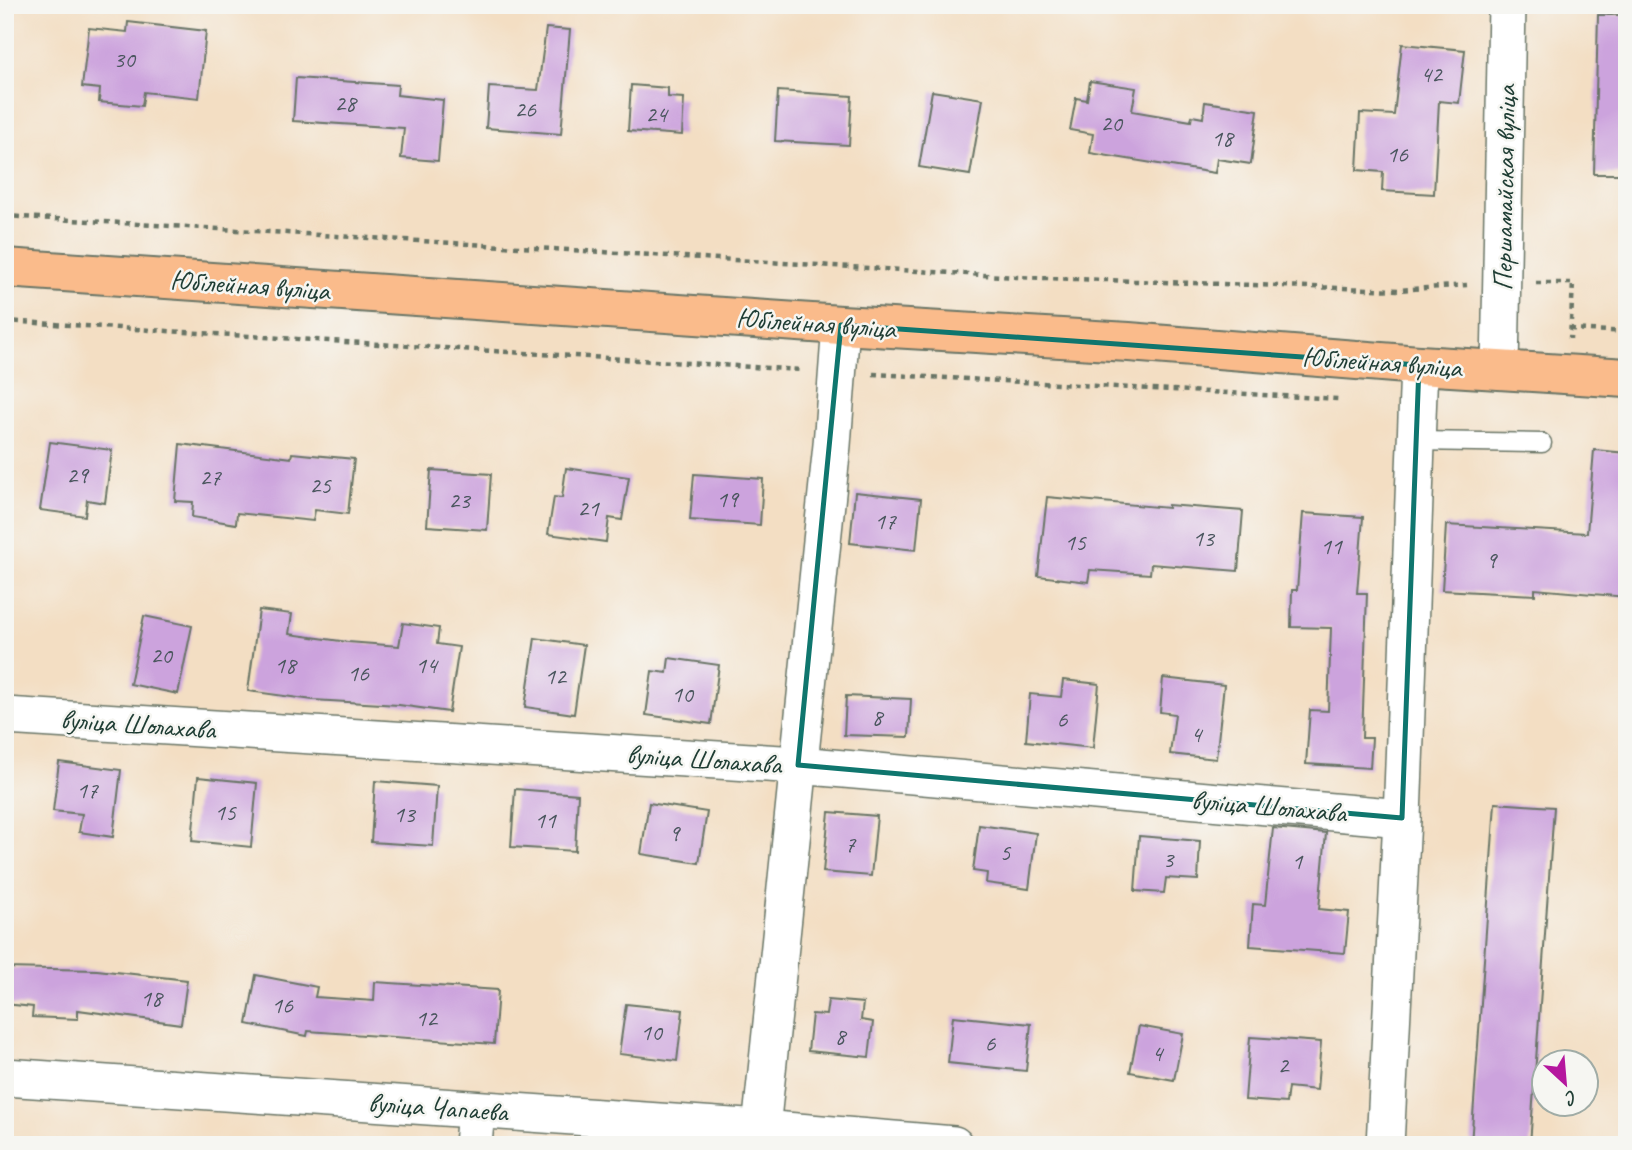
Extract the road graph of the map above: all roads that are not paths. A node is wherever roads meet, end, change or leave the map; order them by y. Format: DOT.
graph roads {
  1 [pos="1507,5"];
  2 [pos="5,268"];
  3 [pos="841,325"];
  4 [pos="1419,365"];
  5 [pos="1500,370"];
  6 [pos="1627,378"];
  7 [pos="1415,441"];
  8 [pos="1542,443"];
  9 [pos="5,716"];
  10 [pos="798,765"];
  11 [pos="1402,818"];
  12 [pos="5,1077"];
  13 [pos="475,1127"];
  14 [pos="761,1129"];
  15 [pos="954,1145"];
  16 [pos="1385,1145"];
  1 -- 5 [label="street, Першамайская вуліца"];
  2 -- 3 [label="main road, Юбілейная вуліца"];
  3 -- 4 [label="main road, Юбілейная вуліца"];
  3 -- 10 [label="street"];
  4 -- 5 [label="main road, Юбілейная вуліца"];
  4 -- 7 [label="street"];
  5 -- 6 [label="main road, Юбілейная вуліца"];
  7 -- 8 [label="lane"];
  7 -- 11 [label="street"];
  9 -- 10 [label="street, вуліца Шолахава"];
  10 -- 11 [label="street, вуліца Шолахава"];
  10 -- 14 [label="street"];
  11 -- 16 [label="street"];
  12 -- 13 [label="street, вуліца Чапаева"];
  13 -- 14 [label="street, вуліца Чапаева"];
  14 -- 15 [label="street, вуліца Чапаева"];
}
